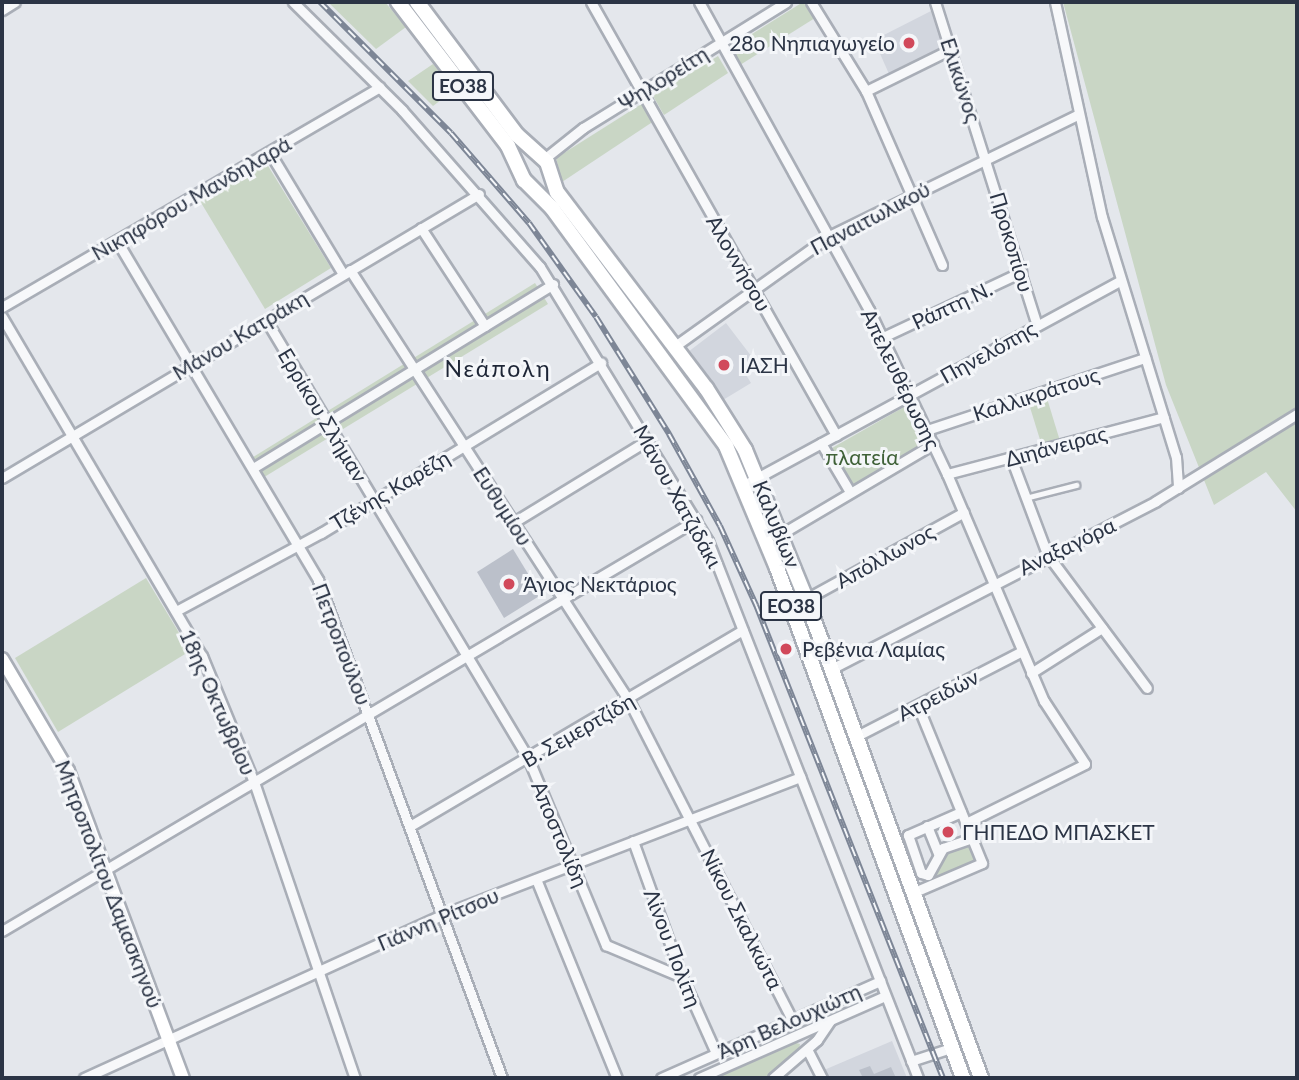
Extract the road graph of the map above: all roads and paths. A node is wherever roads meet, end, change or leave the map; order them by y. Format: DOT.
graph roads {
  1 [pos="15,2"];
  2 [pos="293,2"];
  3 [pos="398,2"];
  4 [pos="417,2"];
  5 [pos="591,2"];
  6 [pos="699,2"];
  7 [pos="786,2"];
  8 [pos="811,2"];
  9 [pos="935,2"];
  10 [pos="1055,2"];
  11 [pos="2,10"];
  12 [pos="720,43"];
  13 [pos="951,49"];
  14 [pos="380,87"];
  15 [pos="642,90"];
  16 [pos="866,91"];
  17 [pos="1079,114"];
  18 [pos="270,153"];
  19 [pos="986,159"];
  20 [pos="545,163"];
  21 [pos="524,179"];
  22 [pos="479,194"];
  23 [pos="913,195"];
  24 [pos="421,228"];
  25 [pos="829,236"];
  26 [pos="117,241"];
  27 [pos="942,265"];
  28 [pos="347,272"];
  29 [pos="1021,272"];
  30 [pos="1121,280"];
  31 [pos="553,284"];
  32 [pos="754,288"];
  33 [pos="2,307"];
  34 [pos="2,317"];
  35 [pos="266,320"];
  36 [pos="1037,324"];
  37 [pos="485,326"];
  38 [pos="883,338"];
  39 [pos="675,346"];
  40 [pos="1145,358"];
  41 [pos="601,363"];
  42 [pos="192,364"];
  43 [pos="415,369"];
  44 [pos="910,394"];
  45 [pos="1297,414"];
  46 [pos="1164,417"];
  47 [pos="327,423"];
  48 [pos="927,430"];
  49 [pos="72,435"];
  50 [pos="836,435"];
  51 [pos="648,440"];
  52 [pos="821,443"];
  53 [pos="933,444"];
  54 [pos="464,445"];
  55 [pos="1011,458"];
  56 [pos="253,468"];
  57 [pos="947,474"];
  58 [pos="2,478"];
  59 [pos="758,478"];
  60 [pos="744,485"];
  61 [pos="1076,485"];
  62 [pos="1178,488"];
  63 [pos="850,492"];
  64 [pos="1024,498"];
  65 [pos="374,500"];
  66 [pos="964,512"];
  67 [pos="696,520"];
  68 [pos="514,522"];
  69 [pos="781,534"];
  70 [pos="298,544"];
  71 [pos="1046,554"];
  72 [pos="993,582"];
  73 [pos="563,597"];
  74 [pos="806,599"];
  75 [pos="176,611"];
  76 [pos="1102,628"];
  77 [pos="743,630"];
  78 [pos="1022,651"];
  79 [pos="466,654"];
  80 [pos="3,665"];
  81 [pos="831,669"];
  82 [pos="1031,673"];
  83 [pos="1147,688"];
  84 [pos="629,701"];
  85 [pos="918,706"];
  86 [pos="368,713"];
  87 [pos="855,737"];
  88 [pos="528,758"];
  89 [pos="800,777"];
  90 [pos="254,782"];
  91 [pos="961,812"];
  92 [pos="691,819"];
  93 [pos="966,823"];
  94 [pos="410,826"];
  95 [pos="927,826"];
  96 [pos="972,838"];
  97 [pos="633,841"];
  98 [pos="938,853"];
  99 [pos="572,865"];
  100 [pos="105,869"];
  101 [pos="536,879"];
  102 [pos="912,893"];
  103 [pos="441,915"];
  104 [pos="2,931"];
  105 [pos="317,971"];
  106 [pos="682,977"];
  107 [pos="880,981"];
  108 [pos="885,996"];
  109 [pos="792,1020"];
  110 [pos="830,1021"];
  111 [pos="168,1038"];
  112 [pos="951,1048"];
  113 [pos="807,1049"];
  114 [pos="716,1054"];
  115 [pos="911,1061"];
  116 [pos="84,1078"];
  117 [pos="183,1078"];
  118 [pos="355,1078"];
  119 [pos="502,1078"];
  120 [pos="617,1078"];
  121 [pos="661,1078"];
  122 [pos="699,1078"];
  123 [pos="773,1078"];
  124 [pos="822,1078"];
  125 [pos="918,1078"];
  126 [pos="963,1078"];
  127 [pos="981,1078"];
  1 -- 11 [label="street"];
  2 -- 14 [label="street, Μάνου Χατζιδάκι"];
  3 -- 21 [label="main road, Καλυβίων / ΕΟ38"];
  4 -- 20 [label="main road, Καλυβίων / ΕΟ38"];
  5 -- 15 [label="street, Αλοννήσου"];
  6 -- 12 [label="street, Απελευθέρωσης"];
  7 -- 12 [label="street, Ψηλορείτη"];
  8 -- 16 [label="street"];
  9 -- 13 [label="street, Ελικώνος"];
  10 -- 17 [label="street"];
  12 -- 15 [label="street, Ψηλορείτη"];
  12 -- 25 [label="street, Απελευθέρωσης"];
  13 -- 16 [label="street"];
  13 -- 19 [label="street, Ελικώνος"];
  14 -- 18 [label="street, Νικηφόρου Μανδηλαρά"];
  14 -- 22 [label="street, Μάνου Χατζιδάκι"];
  15 -- 20 [label="street, Ψηλορείτη"];
  15 -- 32 [label="street, Αλοννήσου"];
  16 -- 23 [label="street"];
  17 -- 19 [label="street, Παναιτωλικού"];
  17 -- 30 [label="street"];
  18 -- 26 [label="street, Νικηφόρου Μανδηλαρά"];
  18 -- 28 [label="street, Ευθυμίου"];
  19 -- 23 [label="street, Παναιτωλικού"];
  19 -- 29 [label="street, Προκοπίου"];
  20 -- 21 [label="main road"];
  20 -- 21 [label="main road"];
  20 -- 39 [label="main road, Καλυβίων / ΕΟ38"];
  21 -- 60 [label="main road, Καλυβίων / ΕΟ38"];
  22 -- 24 [label="street, Μάνου Κατράκη"];
  22 -- 31 [label="street, Μάνου Χατζιδάκι"];
  23 -- 25 [label="street, Παναιτωλικού"];
  23 -- 27 [label="street"];
  24 -- 28 [label="street, Μάνου Κατράκη"];
  24 -- 37 [label="street"];
  25 -- 32 [label="street, Παναιτωλικού"];
  25 -- 38 [label="street, Απελευθέρωσης"];
  26 -- 33 [label="street, Νικηφόρου Μανδηλαρά"];
  26 -- 42 [label="street, Πετροπούλου"];
  28 -- 35 [label="street, Μάνου Κατράκη"];
  28 -- 43 [label="street, Ευθυμίου"];
  29 -- 36 [label="street, Προκοπίου"];
  29 -- 38 [label="street, Ράπτη Ν."];
  30 -- 36 [label="street, Πηνελόπης"];
  30 -- 40 [label="street"];
  31 -- 37 [label="street"];
  31 -- 41 [label="street, Μάνου Χατζιδάκι"];
  32 -- 39 [label="street, Παναιτωλικού"];
  32 -- 50 [label="street, Αλοννήσου"];
  34 -- 49 [label="street, 18ης Οκτωβρίου"];
  35 -- 42 [label="street, Μάνου Κατράκη"];
  35 -- 47 [label="street, Ερρίκου Σλήμαν"];
  36 -- 44 [label="street, Πηνελόπης"];
  37 -- 43 [label="street"];
  38 -- 44 [label="street, Απελευθέρωσης"];
  39 -- 59 [label="main road, Καλυβίων / ΕΟ38"];
  40 -- 46 [label="street"];
  40 -- 48 [label="street, Καλλικράτους"];
  41 -- 51 [label="street, Μάνου Χατζιδάκι"];
  41 -- 54 [label="street, Τζένης Καρέζη"];
  42 -- 49 [label="street, Μάνου Κατράκη"];
  42 -- 56 [label="street, Πετροπούλου"];
  43 -- 47 [label="street"];
  43 -- 54 [label="street, Ευθυμίου"];
  44 -- 48 [label="street, Απελευθέρωσης"];
  44 -- 50 [label="street, Πηνελόπης"];
  45 -- 62 [label="street, Αναξαγόρα"];
  46 -- 55 [label="street, Διηάνειρας"];
  46 -- 62 [label="street"];
  47 -- 56 [label="street"];
  47 -- 65 [label="street, Ερρίκου Σλήμαν"];
  48 -- 53 [label="street, Απελευθέρωσης"];
  49 -- 58 [label="street, Μάνου Κατράκη"];
  49 -- 75 [label="street, 18ης Οκτωβρίου"];
  50 -- 52 [label="street, Πηνελόπης"];
  51 -- 67 [label="street, Μάνου Χατζιδάκι"];
  51 -- 68 [label="street"];
  52 -- 59 [label="street, Πηνελόπης"];
  52 -- 63 [label="street"];
  53 -- 57 [label="street, Απελευθέρωσης"];
  53 -- 63 [label="street"];
  54 -- 65 [label="street, Τζένης Καρέζη"];
  54 -- 68 [label="street, Ευθυμίου"];
  55 -- 57 [label="street, Διηάνειρας"];
  55 -- 64 [label="street"];
  56 -- 70 [label="street, Πετροπούλου"];
  57 -- 66 [label="street, Απελευθέρωσης"];
  59 -- 60 [label="street, Πηνελόπης"];
  59 -- 69 [label="main road, Καλυβίων / ΕΟ38"];
  60 -- 112 [label="main road, Καλυβίων / ΕΟ38"];
  61 -- 64 [label="lane"];
  62 -- 71 [label="street, Αναξαγόρα"];
  63 -- 69 [label="street"];
  64 -- 71 [label="street"];
  65 -- 70 [label="street, Τζένης Καρέζη"];
  65 -- 79 [label="street, Ερρίκου Σλήμαν"];
  66 -- 72 [label="street, Απελευθέρωσης"];
  66 -- 74 [label="street, Απόλλωνος"];
  67 -- 73 [label="street"];
  67 -- 77 [label="street, Μάνου Χατζιδάκι"];
  68 -- 73 [label="street, Ευθυμίου"];
  69 -- 74 [label="main road, Καλυβίων / ΕΟ38"];
  70 -- 75 [label="street, Τζένης Καρέζη"];
  70 -- 86 [label="street, Πετροπούλου"];
  71 -- 72 [label="street, Αναξαγόρα"];
  71 -- 76 [label="street"];
  72 -- 78 [label="street, Απελευθέρωσης"];
  72 -- 81 [label="street, Αναξαγόρα"];
  73 -- 79 [label="street"];
  73 -- 84 [label="street, Ευθυμίου"];
  74 -- 81 [label="main road, Καλυβίων / ΕΟ38"];
  75 -- 90 [label="street, 18ης Οκτωβρίου"];
  76 -- 82 [label="street"];
  76 -- 83 [label="street"];
  77 -- 84 [label="street, Β. Σεμερτζίδη"];
  77 -- 89 [label="street, Μάνου Χατζιδάκι"];
  78 -- 82 [label="street, Απελευθέρωσης"];
  78 -- 85 [label="street, Ατρειδών"];
  79 -- 86 [label="street"];
  79 -- 88 [label="street, Αποστολίδη"];
  80 -- 100 [label="street, Μητροπολίτου Δαμασκηνού"];
  81 -- 87 [label="main road, Καλυβίων / ΕΟ38"];
  82 -- 93 [label="street, Απελευθέρωσης"];
  84 -- 88 [label="street, Β. Σεμερτζίδη"];
  84 -- 92 [label="street, Ευθυμίου"];
  85 -- 87 [label="street, Ατρειδών"];
  85 -- 91 [label="street"];
  86 -- 90 [label="street"];
  86 -- 94 [label="street, Πετροπούλου"];
  87 -- 102 [label="main road, Καλυβίων / ΕΟ38"];
  88 -- 94 [label="street, Β. Σεμερτζίδη"];
  88 -- 99 [label="street, Αποστολίδη"];
  89 -- 92 [label="street, Γιάννη Ρίτσου"];
  89 -- 107 [label="street, Μάνου Χατζιδάκι"];
  90 -- 100 [label="street"];
  90 -- 105 [label="street, 18ης Οκτωβρίου"];
  91 -- 93 [label="street"];
  91 -- 95 [label="street"];
  92 -- 97 [label="street, Γιάννη Ρίτσου"];
  92 -- 109 [label="street, Νίκου Σκαλκώτα"];
  93 -- 96 [label="street"];
  94 -- 103 [label="street, Πετροπούλου"];
  95 -- 98 [label="street"];
  95 -- 98 [label="street"];
  96 -- 98 [label="street"];
  96 -- 102 [label="street"];
  97 -- 99 [label="street, Γιάννη Ρίτσου"];
  97 -- 106 [label="street, Λίνου Πολίτη"];
  99 -- 101 [label="street, Γιάννη Ρίτσου"];
  99 -- 106 [label="street, Αποστολίδη"];
  100 -- 104 [label="street"];
  100 -- 111 [label="street, Μητροπολίτου Δαμασκηνού"];
  101 -- 103 [label="street, Γιάννη Ρίτσου"];
  101 -- 120 [label="street"];
  102 -- 127 [label="main road, Καλυβίων / ΕΟ38"];
  103 -- 105 [label="street, Γιάννη Ρίτσου"];
  103 -- 119 [label="street, Πετροπούλου"];
  105 -- 111 [label="street, Γιάννη Ρίτσου"];
  105 -- 118 [label="street, 18ης Οκτωβρίου"];
  106 -- 114 [label="street, Λίνου Πολίτη"];
  107 -- 108 [label="street, Μάνου Χατζιδάκι"];
  107 -- 109 [label="street, Άρη Βελουχιώτη"];
  108 -- 110 [label="street, Άρη Βελουχιώτη"];
  108 -- 115 [label="street, Μάνου Χατζιδάκι"];
  109 -- 114 [label="street, Άρη Βελουχιώτη"];
  110 -- 113 [label="street"];
  110 -- 122 [label="street, Άρη Βελουχιώτη"];
  111 -- 116 [label="street, Γιάννη Ρίτσου"];
  111 -- 117 [label="street, Μητροπολίτου Δαμασκηνού"];
  112 -- 115 [label="street"];
  112 -- 126 [label="main road, Καλυβίων / ΕΟ38"];
  113 -- 123 [label="street"];
  113 -- 124 [label="street"];
  114 -- 121 [label="street, Άρη Βελουχιώτη"];
  115 -- 125 [label="street, Μάνου Χατζιδάκι"];
}
